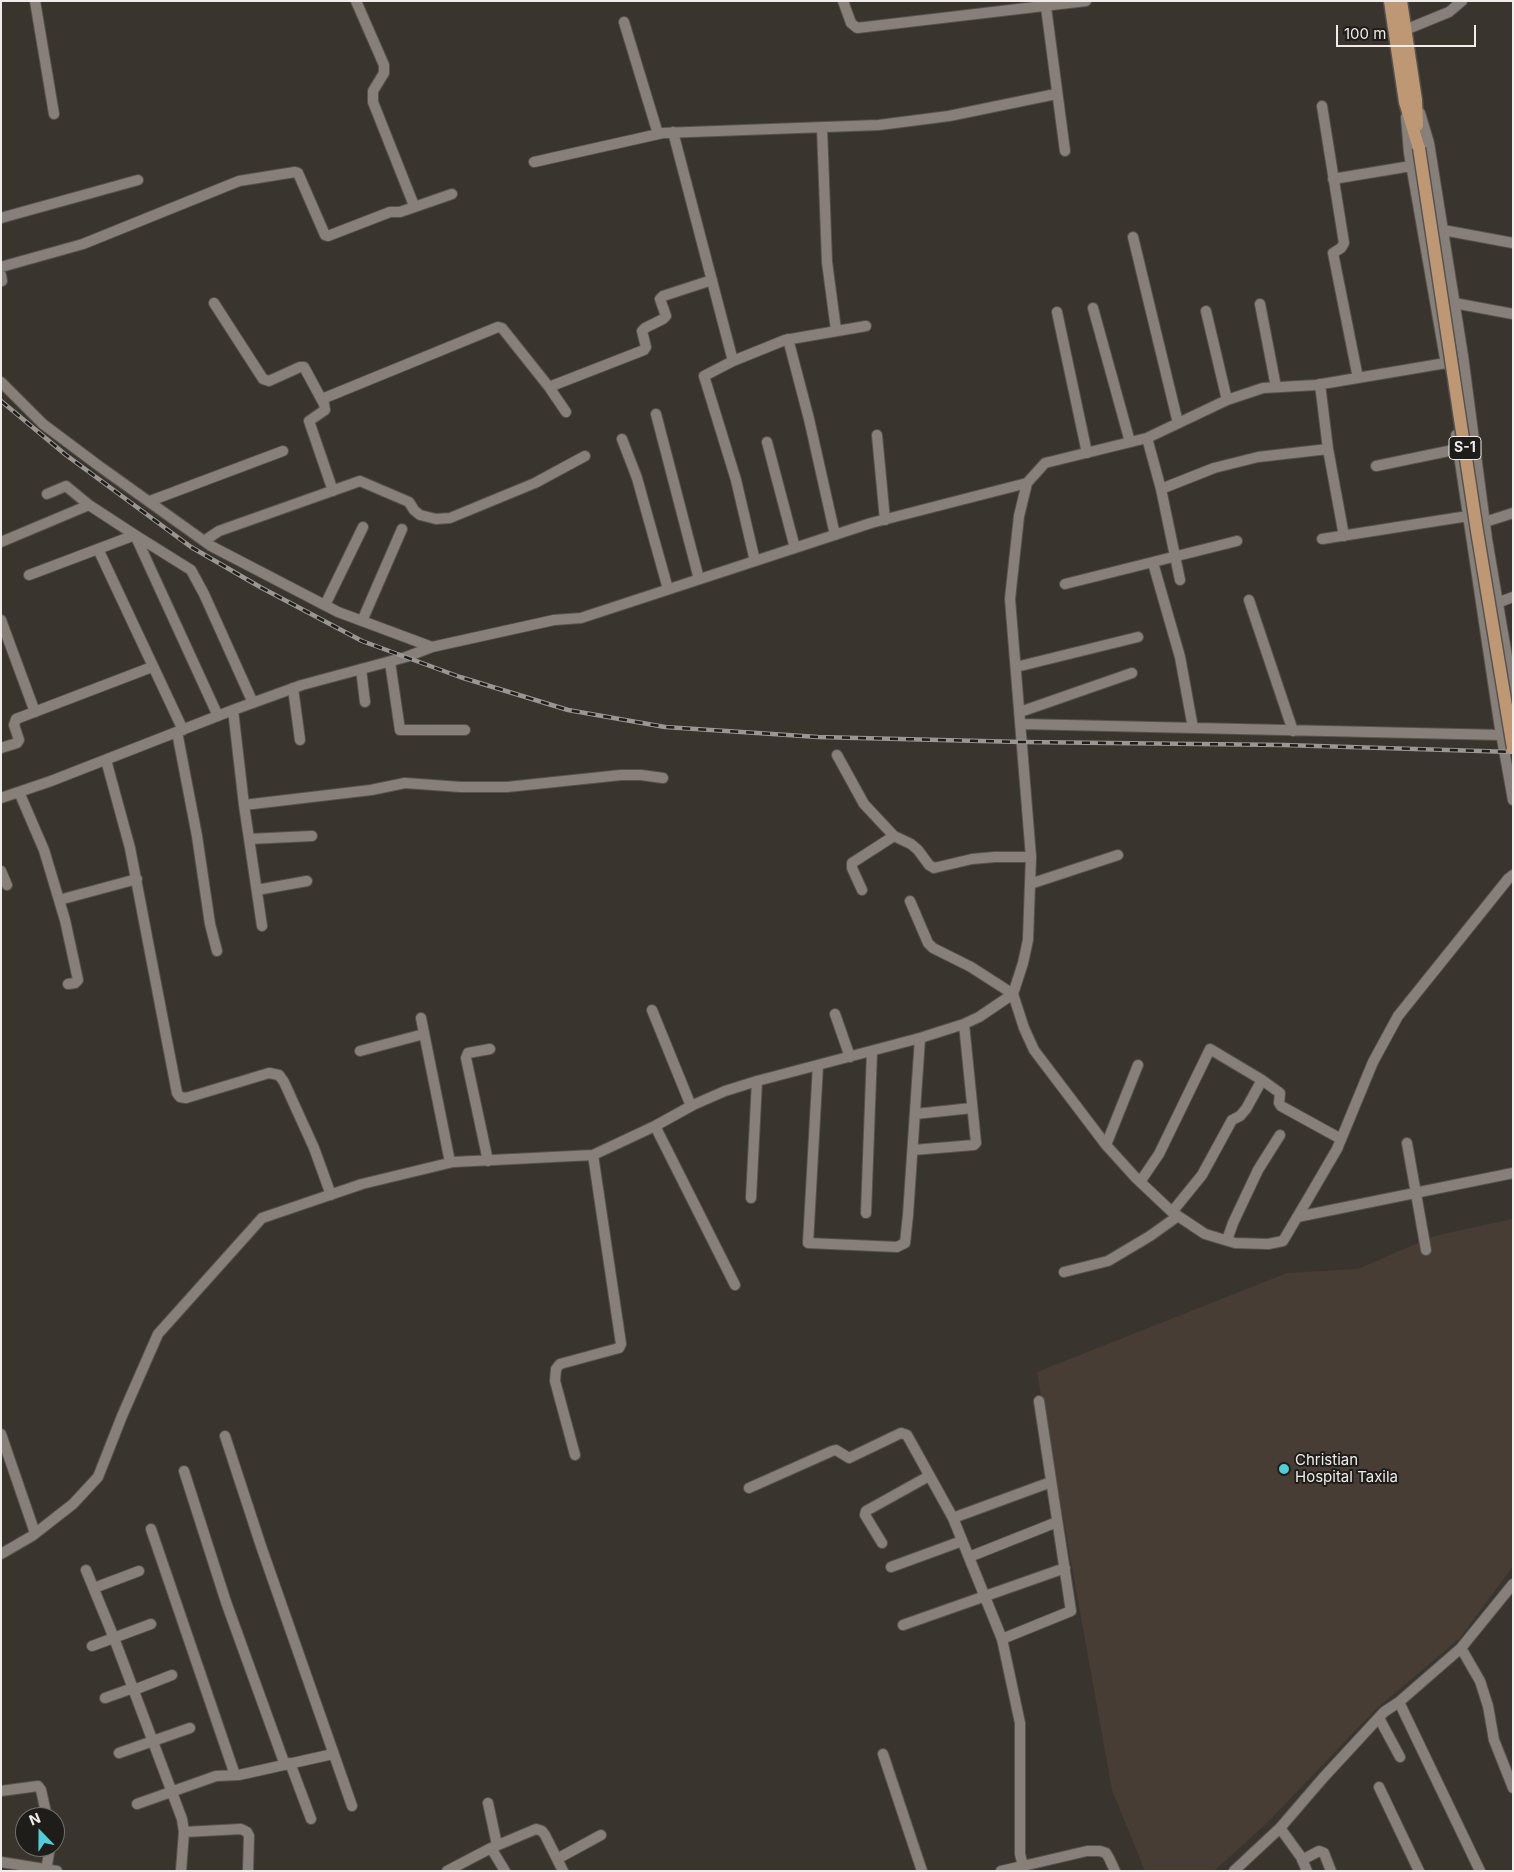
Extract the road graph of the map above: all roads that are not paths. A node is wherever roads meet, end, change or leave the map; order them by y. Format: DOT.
graph roads {
  1 [pos="35,1"];
  2 [pos="356,1"];
  3 [pos="843,1"];
  4 [pos="1086,1"];
  5 [pos="1390,1"];
  6 [pos="1401,1"];
  7 [pos="1456,3"];
  8 [pos="1046,7"];
  9 [pos="624,22"];
  10 [pos="1405,30"];
  11 [pos="1056,94"];
  12 [pos="1410,101"];
  13 [pos="1322,106"];
  14 [pos="54,114"];
  15 [pos="822,128"];
  16 [pos="673,132"];
  17 [pos="658,134"];
  18 [pos="1065,151"];
  19 [pos="534,162"];
  20 [pos="1411,166"];
  21 [pos="1333,179"];
  22 [pos="138,180"];
  23 [pos="452,194"];
  24 [pos="413,203"];
  25 [pos="1,218"];
  26 [pos="1443,230"];
  27 [pos="1133,237"];
  28 [pos="1513,243"];
  29 [pos="1,267"];
  30 [pos="712,280"];
  31 [pos="214,303"];
  32 [pos="1454,303"];
  33 [pos="1260,304"];
  34 [pos="1092,308"];
  35 [pos="1206,311"];
  36 [pos="1057,312"];
  37 [pos="1513,314"];
  38 [pos="866,326"];
  39 [pos="836,330"];
  40 [pos="788,340"];
  41 [pos="733,361"];
  42 [pos="1446,363"];
  43 [pos="1358,378"];
  44 [pos="1,382"];
  45 [pos="1320,384"];
  46 [pos="549,387"];
  47 [pos="1276,387"];
  48 [pos="322,400"];
  49 [pos="1227,400"];
  50 [pos="566,412"];
  51 [pos="656,414"];
  52 [pos="1178,423"];
  53 [pos="877,435"];
  54 [pos="1147,438"];
  55 [pos="622,439"];
  56 [pos="767,442"];
  57 [pos="1130,442"];
  58 [pos="1328,449"];
  59 [pos="1458,449"];
  60 [pos="283,451"];
  61 [pos="1087,453"];
  62 [pos="585,456"];
  63 [pos="1376,466"];
  64 [pos="1027,483"];
  65 [pos="1160,488"];
  66 [pos="333,492"];
  67 [pos="47,494"];
  68 [pos="150,501"];
  69 [pos="89,505"];
  70 [pos="1513,513"];
  71 [pos="1468,516"];
  72 [pos="885,520"];
  73 [pos="1485,522"];
  74 [pos="363,527"];
  75 [pos="402,529"];
  76 [pos="835,535"];
  77 [pos="135,536"];
  78 [pos="1344,536"];
  79 [pos="1322,539"];
  80 [pos="204,541"];
  81 [pos="1236,541"];
  82 [pos="1,542"];
  83 [pos="796,548"];
  84 [pos="98,549"];
  85 [pos="1174,556"];
  86 [pos="755,561"];
  87 [pos="1153,563"];
  88 [pos="29,575"];
  89 [pos="699,579"];
  90 [pos="1180,580"];
  91 [pos="1065,584"];
  92 [pos="668,589"];
  93 [pos="1513,597"];
  94 [pos="1249,600"];
  95 [pos="1497,603"];
  96 [pos="325,605"];
  97 [pos="1,620"];
  98 [pos="362,621"];
  99 [pos="1138,637"];
  100 [pos="432,647"];
  101 [pos="1510,658"];
  102 [pos="390,662"];
  103 [pos="152,667"];
  104 [pos="1016,667"];
  105 [pos="361,669"];
  106 [pos="1132,672"];
  107 [pos="293,688"];
  108 [pos="1513,692"];
  109 [pos="253,702"];
  110 [pos="365,702"];
  111 [pos="232,710"];
  112 [pos="35,712"];
  113 [pos="1020,712"];
  114 [pos="218,716"];
  115 [pos="1499,722"];
  116 [pos="1020,724"];
  117 [pos="1513,724"];
  118 [pos="1193,728"];
  119 [pos="466,730"];
  120 [pos="180,731"];
  121 [pos="1293,731"];
  122 [pos="1501,735"];
  123 [pos="300,740"];
  124 [pos="1,748"];
  125 [pos="1513,748"];
  126 [pos="837,755"];
  127 [pos="106,760"];
  128 [pos="662,778"];
  129 [pos="19,792"];
  130 [pos="1,798"];
  131 [pos="1513,800"];
  132 [pos="244,805"];
  133 [pos="312,836"];
  134 [pos="894,836"];
  135 [pos="249,839"];
  136 [pos="1118,855"];
  137 [pos="1031,857"];
  138 [pos="1,871"];
  139 [pos="1513,876"];
  140 [pos="137,879"];
  141 [pos="308,881"];
  142 [pos="1030,884"];
  143 [pos="8,885"];
  144 [pos="257,890"];
  145 [pos="862,890"];
  146 [pos="59,900"];
  147 [pos="910,901"];
  148 [pos="262,926"];
  149 [pos="217,950"];
  150 [pos="68,984"];
  151 [pos="1013,994"];
  152 [pos="652,1010"];
  153 [pos="835,1014"];
  154 [pos="421,1018"];
  155 [pos="964,1024"];
  156 [pos="424,1034"];
  157 [pos="920,1038"];
  158 [pos="490,1049"];
  159 [pos="360,1051"];
  160 [pos="872,1051"];
  161 [pos="850,1057"];
  162 [pos="818,1065"];
  163 [pos="1138,1065"];
  164 [pos="1262,1080"];
  165 [pos="757,1081"];
  166 [pos="691,1106"];
  167 [pos="972,1108"];
  168 [pos="915,1114"];
  169 [pos="655,1126"];
  170 [pos="1280,1135"];
  171 [pos="1341,1139"];
  172 [pos="1407,1144"];
  173 [pos="1106,1145"];
  174 [pos="912,1150"];
  175 [pos="593,1155"];
  176 [pos="488,1161"];
  177 [pos="450,1162"];
  178 [pos="1513,1173"];
  179 [pos="1140,1182"];
  180 [pos="1416,1193"];
  181 [pos="331,1195"];
  182 [pos="751,1198"];
  183 [pos="866,1213"];
  184 [pos="1175,1214"];
  185 [pos="1297,1217"];
  186 [pos="1227,1240"];
  187 [pos="1426,1250"];
  188 [pos="1064,1272"];
  189 [pos="734,1285"];
  190 [pos="1039,1401"];
  191 [pos="1,1434"];
  192 [pos="224,1436"];
  193 [pos="574,1455"];
  194 [pos="184,1471"];
  195 [pos="929,1476"];
  196 [pos="1051,1482"];
  197 [pos="749,1488"];
  198 [pos="953,1518"];
  199 [pos="1057,1522"];
  200 [pos="151,1529"];
  201 [pos="35,1534"];
  202 [pos="962,1541"];
  203 [pos="882,1543"];
  204 [pos="1,1554"];
  205 [pos="969,1557"];
  206 [pos="891,1567"];
  207 [pos="1065,1568"];
  208 [pos="86,1570"];
  209 [pos="139,1571"];
  210 [pos="1513,1584"];
  211 [pos="94,1588"];
  212 [pos="986,1596"];
  213 [pos="151,1624"];
  214 [pos="903,1625"];
  215 [pos="114,1638"];
  216 [pos="1002,1639"];
  217 [pos="92,1646"];
  218 [pos="1461,1648"];
  219 [pos="172,1675"];
  220 [pos="133,1689"];
  221 [pos="105,1698"];
  222 [pos="1399,1702"];
  223 [pos="1378,1718"];
  224 [pos="190,1728"];
  225 [pos="153,1742"];
  226 [pos="119,1753"];
  227 [pos="333,1754"];
  228 [pos="883,1754"];
  229 [pos="1400,1757"];
  230 [pos="288,1764"];
  231 [pos="235,1775"];
  232 [pos="1378,1787"];
  233 [pos="1513,1788"];
  234 [pos="1,1791"];
  235 [pos="172,1793"];
  236 [pos="488,1803"];
  237 [pos="137,1804"];
  238 [pos="352,1806"];
  239 [pos="45,1807"];
  240 [pos="311,1819"];
  241 [pos="1280,1828"];
  242 [pos="184,1832"];
  243 [pos="601,1836"];
  244 [pos="494,1847"];
  245 [pos="48,1857"];
  246 [pos="557,1859"];
  247 [pos="1302,1860"];
  248 [pos="1,1862"];
  249 [pos="1023,1866"];
  250 [pos="46,1870"];
  251 [pos="57,1871"];
  252 [pos="180,1871"];
  253 [pos="248,1871"];
  254 [pos="447,1871"];
  255 [pos="505,1871"];
  256 [pos="563,1871"];
  257 [pos="922,1871"];
  258 [pos="1001,1871"];
  259 [pos="1115,1871"];
  260 [pos="1234,1871"];
  261 [pos="1307,1871"];
  262 [pos="1331,1871"];
  263 [pos="1419,1871"];
  264 [pos="1480,1871"];
  1 -- 14 [label="street"];
  2 -- 24 [label="street"];
  3 -- 8 [label="street"];
  4 -- 8 [label="street"];
  5 -- 12 [label="main road, S-1"];
  6 -- 10 [label="main road, S-1"];
  7 -- 10 [label="street"];
  8 -- 11 [label="street"];
  9 -- 17 [label="street"];
  10 -- 12 [label="main road, S-1"];
  11 -- 15 [label="street"];
  11 -- 18 [label="street"];
  12 -- 20 [label="street"];
  12 -- 26 [label="street"];
  12 -- 125 [label="main road, S-1, bridge"];
  13 -- 21 [label="street"];
  15 -- 16 [label="street"];
  15 -- 39 [label="street"];
  16 -- 17 [label="street"];
  16 -- 30 [label="street"];
  17 -- 19 [label="street"];
  20 -- 21 [label="street"];
  20 -- 42 [label="street"];
  21 -- 43 [label="street"];
  22 -- 25 [label="street"];
  23 -- 29 [label="street"];
  26 -- 28 [label="street"];
  26 -- 32 [label="street"];
  27 -- 52 [label="street"];
  30 -- 41 [label="street"];
  30 -- 46 [label="street"];
  31 -- 48 [label="street"];
  32 -- 37 [label="street"];
  32 -- 73 [label="street"];
  33 -- 47 [label="street"];
  34 -- 57 [label="street"];
  35 -- 49 [label="street"];
  36 -- 61 [label="street"];
  38 -- 39 [label="street"];
  39 -- 40 [label="street"];
  40 -- 41 [label="street"];
  40 -- 76 [label="street"];
  41 -- 86 [label="street"];
  42 -- 43 [label="street"];
  42 -- 59 [label="street"];
  43 -- 45 [label="street"];
  44 -- 68 [label="street"];
  45 -- 47 [label="street"];
  45 -- 58 [label="street"];
  46 -- 48 [label="street"];
  46 -- 50 [label="street"];
  47 -- 49 [label="street"];
  48 -- 66 [label="street"];
  49 -- 52 [label="street"];
  51 -- 89 [label="street"];
  52 -- 54 [label="street"];
  53 -- 72 [label="street"];
  54 -- 57 [label="street"];
  54 -- 65 [label="street"];
  55 -- 92 [label="street"];
  56 -- 83 [label="street"];
  57 -- 61 [label="street"];
  58 -- 65 [label="street"];
  58 -- 78 [label="street"];
  59 -- 63 [label="street"];
  59 -- 71 [label="street"];
  60 -- 68 [label="street"];
  61 -- 64 [label="street"];
  62 -- 66 [label="street"];
  64 -- 72 [label="street"];
  64 -- 104 [label="street"];
  65 -- 85 [label="street"];
  66 -- 80 [label="street"];
  67 -- 69 [label="street"];
  68 -- 80 [label="street"];
  69 -- 77 [label="street"];
  69 -- 82 [label="street"];
  70 -- 73 [label="street"];
  71 -- 78 [label="street"];
  71 -- 115 [label="street"];
  72 -- 76 [label="street"];
  73 -- 95 [label="street"];
  74 -- 96 [label="street"];
  75 -- 98 [label="street"];
  76 -- 83 [label="street"];
  77 -- 84 [label="street"];
  77 -- 109 [label="street"];
  77 -- 114 [label="street"];
  78 -- 79 [label="street"];
  80 -- 96 [label="street"];
  81 -- 85 [label="street"];
  83 -- 86 [label="street"];
  84 -- 88 [label="street"];
  84 -- 103 [label="street"];
  85 -- 87 [label="street"];
  85 -- 90 [label="street"];
  86 -- 89 [label="street"];
  87 -- 91 [label="street"];
  87 -- 118 [label="street"];
  89 -- 92 [label="street"];
  92 -- 100 [label="street"];
  93 -- 95 [label="street"];
  94 -- 121 [label="street"];
  95 -- 101 [label="street"];
  96 -- 98 [label="street"];
  97 -- 112 [label="street"];
  98 -- 100 [label="street"];
  99 -- 104 [label="street"];
  100 -- 102 [label="street"];
  101 -- 108 [label="street"];
  102 -- 105 [label="street"];
  102 -- 119 [label="street"];
  103 -- 112 [label="street"];
  103 -- 120 [label="street"];
  104 -- 113 [label="street"];
  105 -- 107 [label="street"];
  105 -- 110 [label="street"];
  106 -- 113 [label="street"];
  107 -- 109 [label="street"];
  107 -- 123 [label="street"];
  109 -- 111 [label="street"];
  111 -- 114 [label="street"];
  111 -- 132 [label="street"];
  112 -- 124 [label="street"];
  113 -- 116 [label="street"];
  114 -- 120 [label="street"];
  115 -- 117 [label="street"];
  115 -- 122 [label="street"];
  116 -- 118 [label="street"];
  116 -- 137 [label="street"];
  118 -- 121 [label="street"];
  120 -- 127 [label="street"];
  120 -- 149 [label="street"];
  121 -- 122 [label="street"];
  122 -- 131 [label="street"];
  126 -- 134 [label="street"];
  127 -- 129 [label="street"];
  127 -- 140 [label="street"];
  128 -- 132 [label="street"];
  129 -- 130 [label="street"];
  129 -- 146 [label="street"];
  132 -- 135 [label="street"];
  133 -- 135 [label="street"];
  134 -- 137 [label="street"];
  134 -- 145 [label="street"];
  135 -- 144 [label="street"];
  136 -- 142 [label="street"];
  137 -- 142 [label="street"];
  138 -- 143 [label="street"];
  139 -- 171 [label="street"];
  140 -- 146 [label="street"];
  140 -- 181 [label="street"];
  141 -- 144 [label="street"];
  142 -- 151 [label="street"];
  144 -- 148 [label="street"];
  146 -- 150 [label="street"];
  147 -- 151 [label="street"];
  151 -- 155 [label="street"];
  151 -- 173 [label="street"];
  152 -- 166 [label="street"];
  153 -- 161 [label="street"];
  154 -- 156 [label="street"];
  155 -- 157 [label="street"];
  155 -- 167 [label="street"];
  156 -- 159 [label="street"];
  156 -- 177 [label="street"];
  157 -- 160 [label="street"];
  157 -- 168 [label="street"];
  158 -- 176 [label="street"];
  160 -- 161 [label="street"];
  160 -- 183 [label="street"];
  161 -- 162 [label="street"];
  162 -- 165 [label="street"];
  162 -- 174 [label="street"];
  163 -- 173 [label="street"];
  164 -- 171 [label="street"];
  164 -- 179 [label="street"];
  164 -- 184 [label="street"];
  165 -- 166 [label="street"];
  165 -- 182 [label="street"];
  166 -- 169 [label="street"];
  167 -- 168 [label="street"];
  167 -- 174 [label="street"];
  168 -- 174 [label="street"];
  169 -- 175 [label="street"];
  169 -- 189 [label="street"];
  170 -- 186 [label="street"];
  171 -- 185 [label="street"];
  172 -- 180 [label="street"];
  173 -- 179 [label="street"];
  175 -- 176 [label="street"];
  175 -- 193 [label="street"];
  176 -- 177 [label="street"];
  177 -- 181 [label="street"];
  178 -- 180 [label="street"];
  179 -- 184 [label="street"];
  180 -- 185 [label="street"];
  180 -- 187 [label="street"];
  181 -- 201 [label="street"];
  184 -- 186 [label="street"];
  184 -- 188 [label="street"];
  185 -- 186 [label="street"];
  190 -- 196 [label="street"];
  191 -- 201 [label="street"];
  192 -- 227 [label="street"];
  194 -- 230 [label="street"];
  195 -- 197 [label="street"];
  195 -- 198 [label="street"];
  195 -- 203 [label="street"];
  196 -- 198 [label="street"];
  196 -- 199 [label="street"];
  198 -- 202 [label="street"];
  199 -- 205 [label="street"];
  199 -- 207 [label="street"];
  200 -- 231 [label="street"];
  201 -- 204 [label="street"];
  202 -- 205 [label="street"];
  202 -- 206 [label="street"];
  205 -- 212 [label="street"];
  207 -- 212 [label="street"];
  207 -- 216 [label="street"];
  208 -- 211 [label="street"];
  209 -- 211 [label="street"];
  210 -- 218 [label="street"];
  211 -- 215 [label="street"];
  212 -- 214 [label="street"];
  212 -- 216 [label="street"];
  213 -- 215 [label="street"];
  215 -- 217 [label="street"];
  215 -- 220 [label="street"];
  216 -- 249 [label="street"];
  218 -- 222 [label="street"];
  218 -- 233 [label="street"];
  219 -- 220 [label="street"];
  220 -- 221 [label="street"];
  220 -- 225 [label="street"];
  222 -- 223 [label="street"];
  222 -- 264 [label="street"];
  223 -- 229 [label="street"];
  223 -- 241 [label="street"];
  224 -- 225 [label="street"];
  225 -- 226 [label="street"];
  225 -- 235 [label="street"];
  227 -- 230 [label="street"];
  227 -- 238 [label="street"];
  228 -- 257 [label="street"];
  230 -- 231 [label="street"];
  230 -- 240 [label="street"];
  231 -- 235 [label="street"];
  232 -- 263 [label="street"];
  234 -- 239 [label="street"];
  235 -- 237 [label="street"];
  235 -- 242 [label="street"];
  236 -- 244 [label="street"];
  241 -- 247 [label="street"];
  241 -- 260 [label="street"];
  242 -- 252 [label="street"];
  242 -- 253 [label="street"];
  243 -- 246 [label="street"];
  244 -- 246 [label="street"];
  244 -- 254 [label="street"];
  244 -- 255 [label="street"];
  245 -- 250 [label="street"];
  246 -- 256 [label="street"];
  247 -- 261 [label="street"];
  247 -- 262 [label="street"];
  248 -- 250 [label="street"];
  249 -- 258 [label="street"];
  249 -- 259 [label="street"];
  250 -- 251 [label="street"];
}
